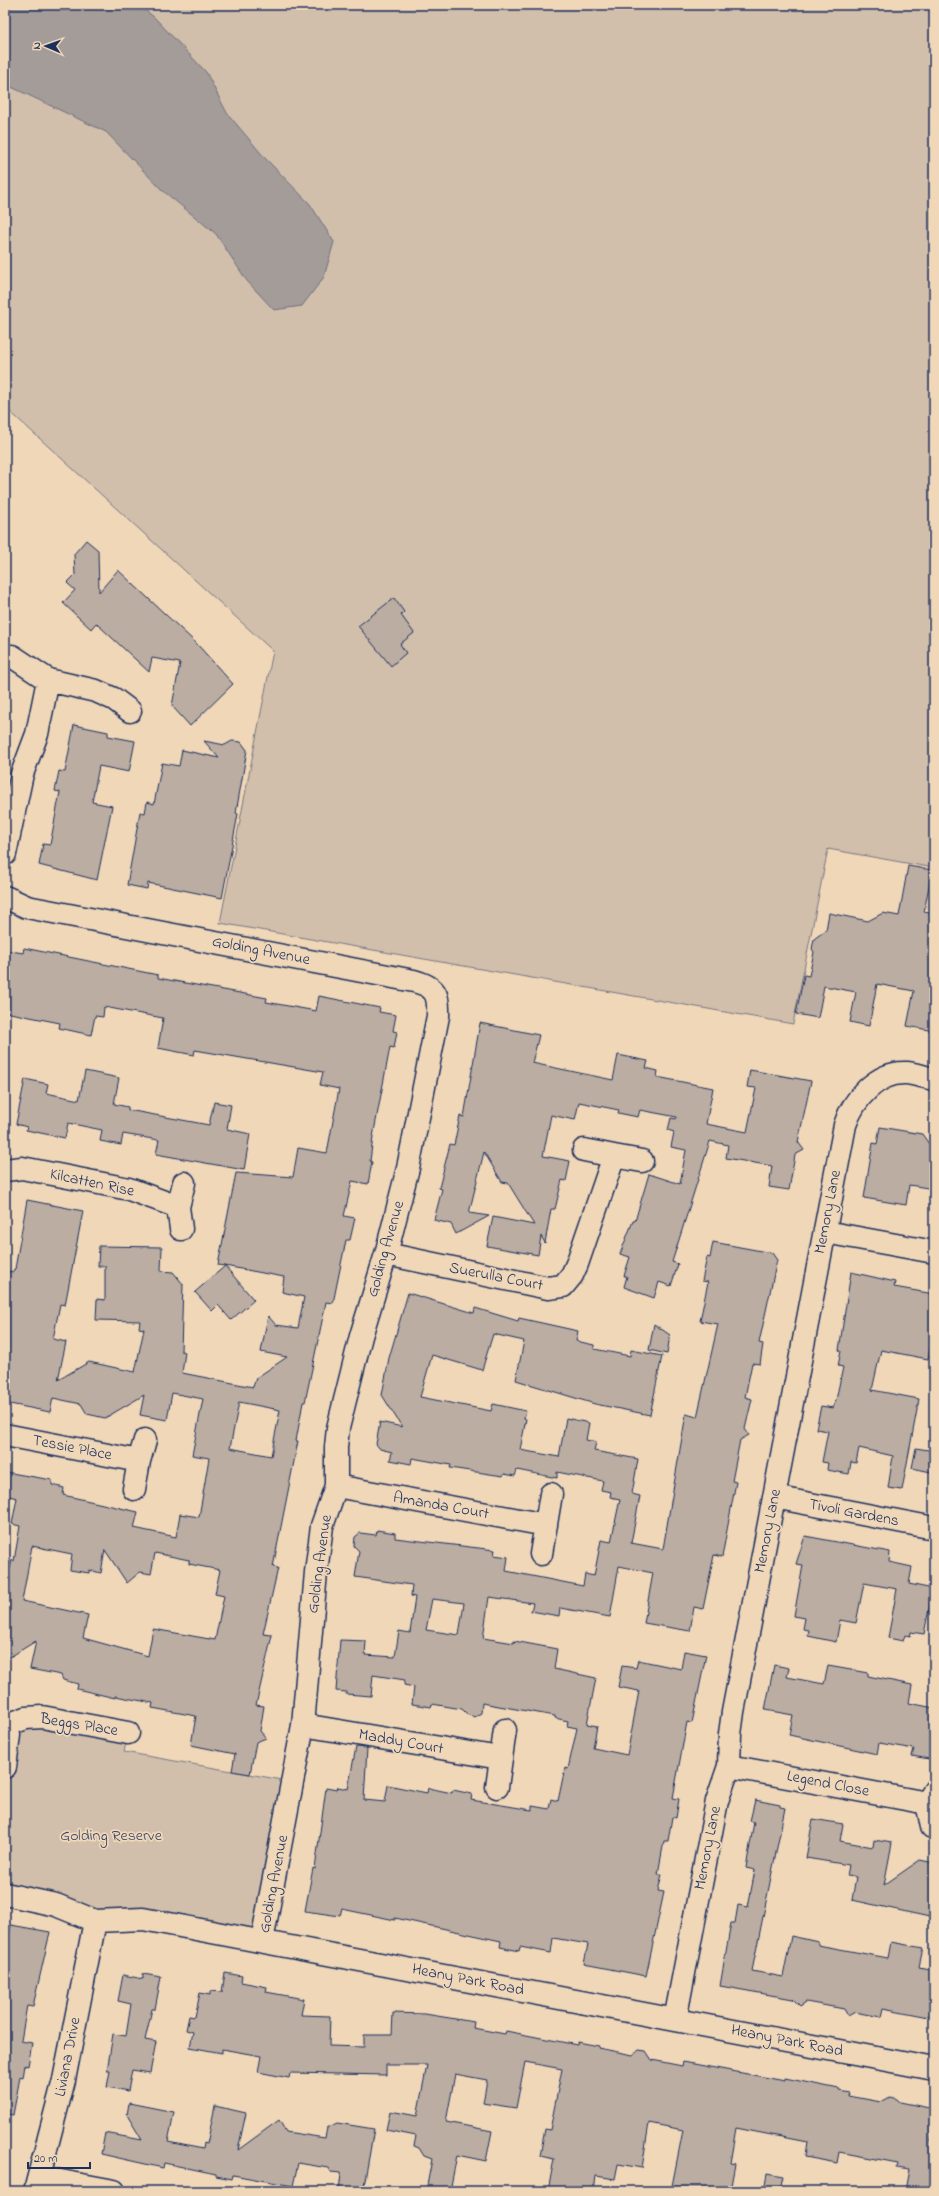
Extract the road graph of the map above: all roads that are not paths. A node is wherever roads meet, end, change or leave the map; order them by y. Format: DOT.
graph roads {
  1 [pos="12,656"];
  2 [pos="48,680"];
  3 [pos="130,711"];
  4 [pos="5,854"];
  5 [pos="5,897"];
  6 [pos="934,1079"];
  7 [pos="584,1150"];
  8 [pos="614,1156"];
  9 [pos="642,1161"];
  10 [pos="5,1170"];
  11 [pos="184,1183"];
  12 [pos="178,1207"];
  13 [pos="181,1229"];
  14 [pos="824,1232"];
  15 [pos="934,1252"];
  16 [pos="386,1254"];
  17 [pos="5,1435"];
  18 [pos="145,1440"];
  19 [pos="139,1461"];
  20 [pos="336,1486"];
  21 [pos="134,1489"];
  22 [pos="551,1494"];
  23 [pos="774,1497"];
  24 [pos="546,1525"];
  25 [pos="934,1528"];
  26 [pos="540,1554"];
  27 [pos="6,1723"];
  28 [pos="303,1725"];
  29 [pos="505,1730"];
  30 [pos="128,1733"];
  31 [pos="500,1758"];
  32 [pos="729,1766"];
  33 [pos="5,1767"];
  34 [pos="497,1787"];
  35 [pos="930,1797"];
  36 [pos="932,1827"];
  37 [pos="5,1894"];
  38 [pos="95,1921"];
  39 [pos="262,1941"];
  40 [pos="675,2020"];
  41 [pos="934,2069"];
  42 [pos="37,2184"];
  43 [pos="114,2191"];
  1 -- 2 [label="street"];
  2 -- 3 [label="street"];
  2 -- 4 [label="street"];
  5 -- 16 [label="street, Golding Avenue"];
  6 -- 14 [label="street, Memory Lane"];
  7 -- 8 [label="street"];
  8 -- 9 [label="street"];
  8 -- 16 [label="street, Suerulla Court"];
  10 -- 12 [label="street, Kilcatten Rise"];
  11 -- 12 [label="street"];
  12 -- 13 [label="street"];
  14 -- 15 [label="street"];
  14 -- 23 [label="street, Memory Lane"];
  16 -- 20 [label="street, Golding Avenue"];
  17 -- 19 [label="street, Tessie Place"];
  18 -- 19 [label="street"];
  19 -- 21 [label="street"];
  20 -- 24 [label="street, Amanda Court"];
  20 -- 28 [label="street, Golding Avenue"];
  22 -- 24 [label="street"];
  23 -- 25 [label="street, Tivoli Gardens"];
  23 -- 32 [label="street, Memory Lane"];
  24 -- 26 [label="street"];
  27 -- 30 [label="street, Beggs Place"];
  27 -- 33 [label="street"];
  28 -- 31 [label="street, Maddy Court"];
  28 -- 39 [label="street, Golding Avenue"];
  29 -- 31 [label="street"];
  31 -- 34 [label="street"];
  32 -- 35 [label="street, Legend Close"];
  32 -- 40 [label="street, Memory Lane"];
  35 -- 36 [label="street, Legend Close"];
  37 -- 38 [label="street, Heany Park Road"];
  38 -- 39 [label="street, Heany Park Road"];
  38 -- 42 [label="street, Liviana Drive"];
  39 -- 40 [label="street, Heany Park Road"];
  40 -- 41 [label="street, Heany Park Road"];
  42 -- 43 [label="street"];
}
